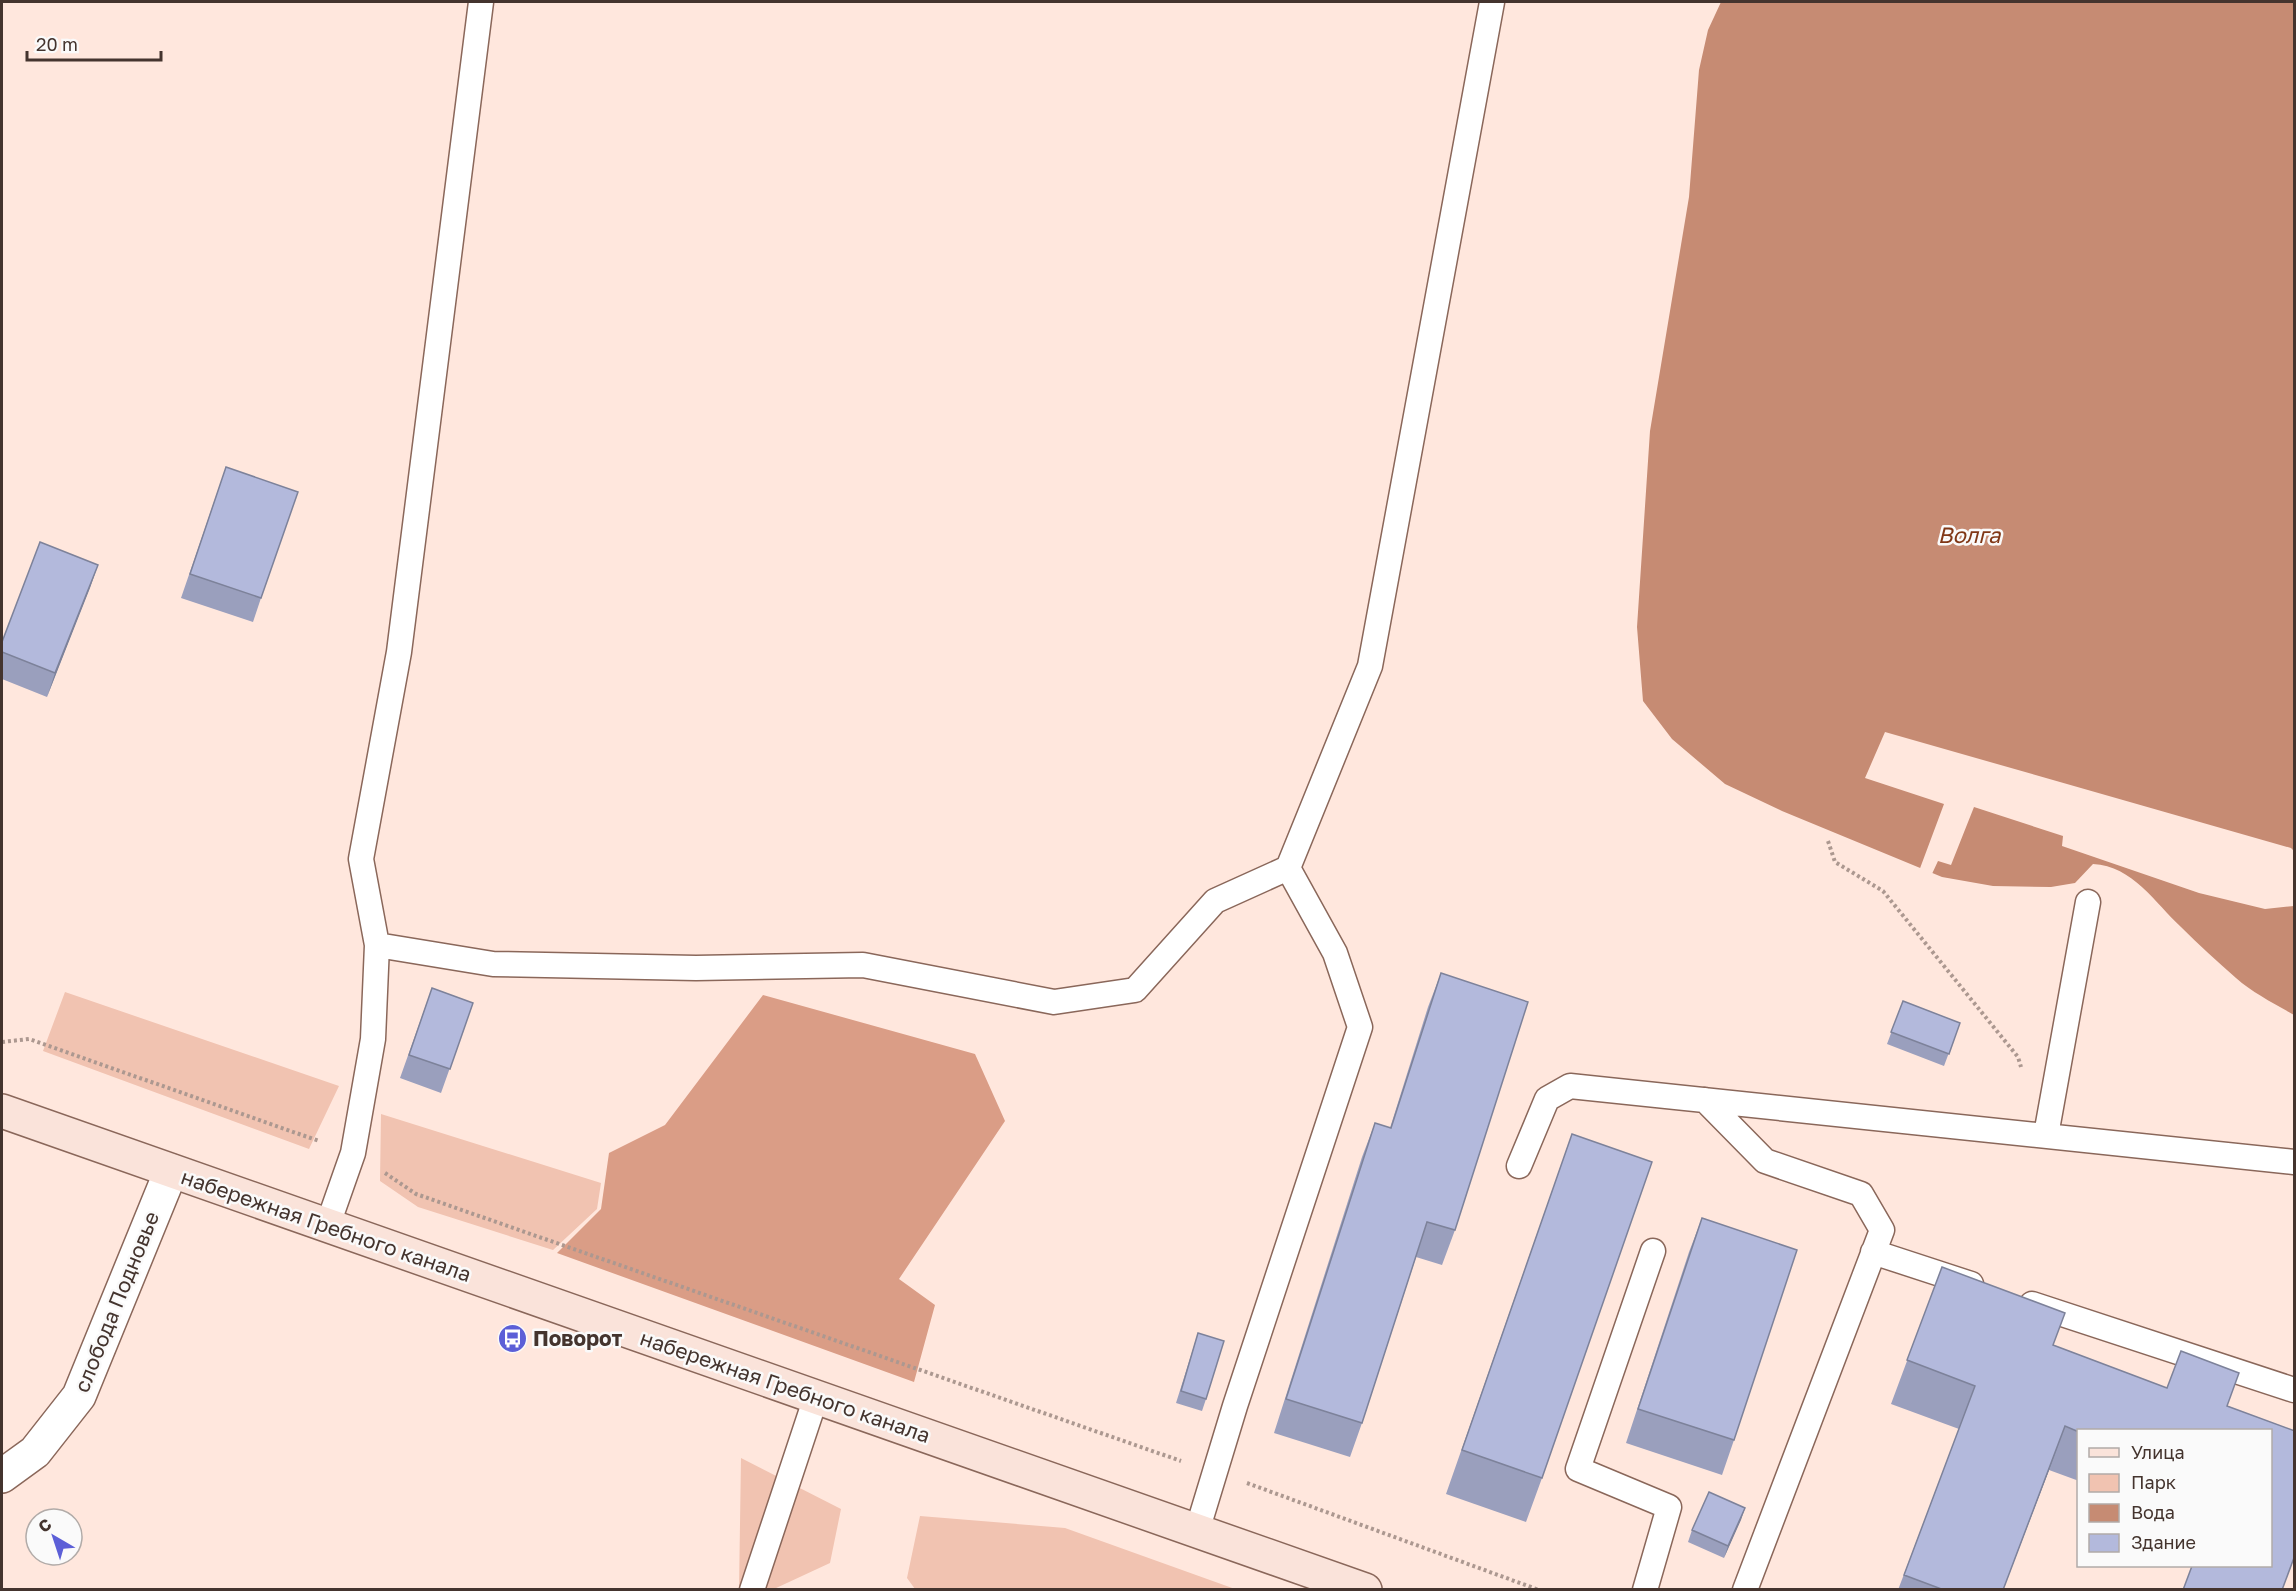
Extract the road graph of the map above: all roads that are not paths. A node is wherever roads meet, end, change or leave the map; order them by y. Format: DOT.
graph roads {
  1 [pos="481,2"];
  2 [pos="1492,2"];
  3 [pos="1288,868"];
  4 [pos="2088,902"];
  5 [pos="377,945"];
  6 [pos="1705,1100"];
  7 [pos="2,1111"];
  8 [pos="2046,1136"];
  9 [pos="2295,1162"];
  10 [pos="1519,1166"];
  11 [pos="171,1171"];
  12 [pos="327,1227"];
  13 [pos="1653,1251"];
  14 [pos="1873,1252"];
  15 [pos="2295,1389"];
  16 [pos="816,1397"];
  17 [pos="2,1476"];
  18 [pos="1197,1531"];
  19 [pos="752,1590"];
  20 [pos="1365,1590"];
  21 [pos="1645,1590"];
  22 [pos="1745,1590"];
  1 -- 5 [label="lane"];
  2 -- 3 [label="lane"];
  3 -- 5 [label="lane"];
  3 -- 18 [label="lane"];
  4 -- 8 [label="lane"];
  5 -- 12 [label="lane"];
  6 -- 8 [label="lane"];
  6 -- 10 [label="lane"];
  6 -- 14 [label="lane"];
  7 -- 11 [label="street, набережная Гребного канала"];
  8 -- 9 [label="lane"];
  11 -- 12 [label="street, набережная Гребного канала"];
  11 -- 17 [label="street, слобода Подновье"];
  12 -- 16 [label="street, набережная Гребного канала"];
  13 -- 21 [label="lane"];
  14 -- 15 [label="lane"];
  14 -- 22 [label="lane"];
  16 -- 18 [label="street, набережная Гребного канала"];
  16 -- 19 [label="lane"];
  18 -- 20 [label="street, набережная Гребного канала"];
}
